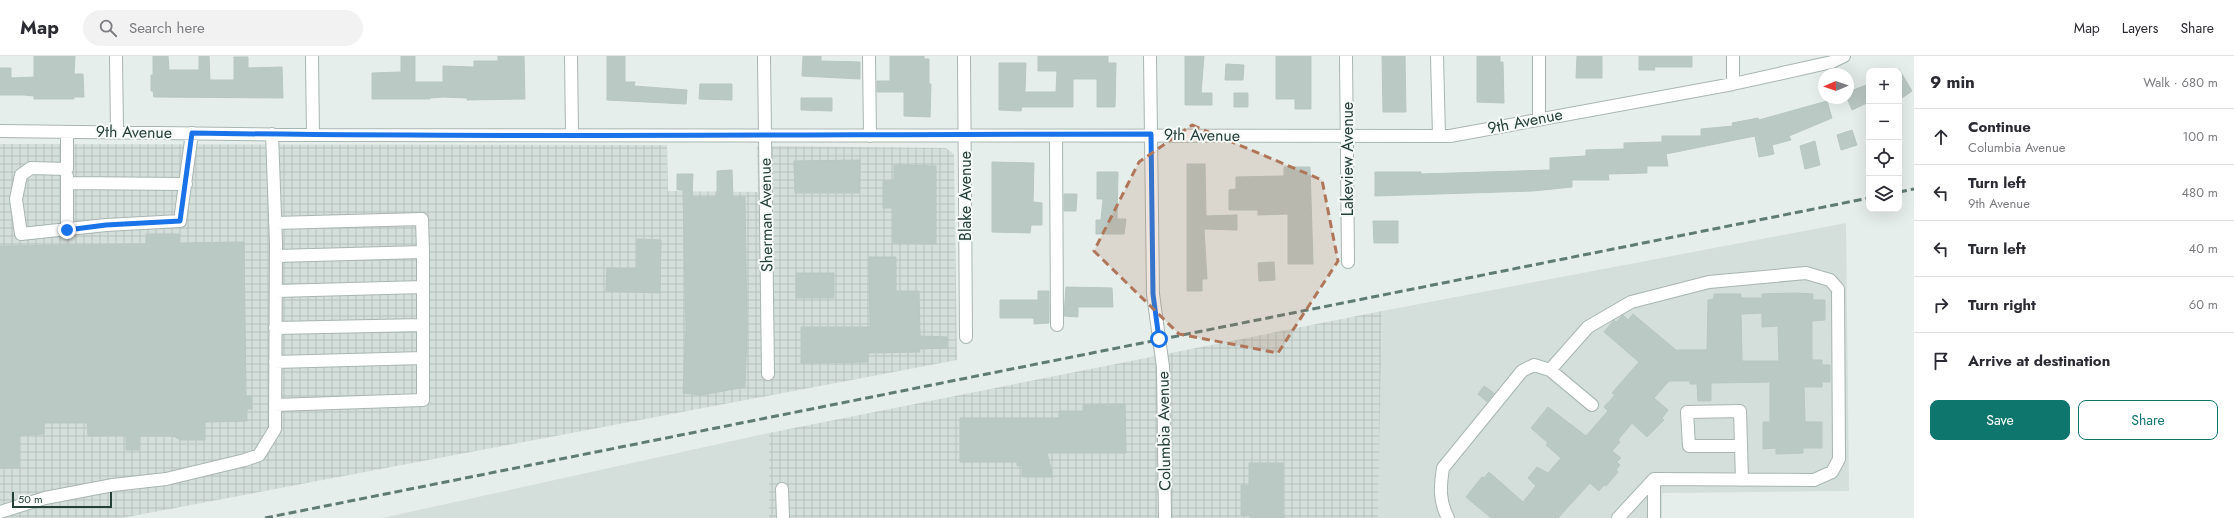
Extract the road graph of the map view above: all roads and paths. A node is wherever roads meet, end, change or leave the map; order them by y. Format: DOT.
graph roads {
  1 [pos="116,56"];
  2 [pos="312,56"];
  3 [pos="571,56"];
  4 [pos="764,56"];
  5 [pos="869,56"];
  6 [pos="964,56"];
  7 [pos="1150,56"];
  8 [pos="1346,56"];
  9 [pos="1437,56"];
  10 [pos="1539,56"];
  11 [pos="1733,56"];
  12 [pos="1844,56"];
  13 [pos="1733,84"];
  14 [pos="1539,118"];
  15 [pos="0,131"];
  16 [pos="117,131"];
  17 [pos="66,132"];
  18 [pos="192,133"];
  19 [pos="272,134"];
  20 [pos="572,134"];
  21 [pos="1151,134"];
  22 [pos="312,135"];
  23 [pos="765,135"];
  24 [pos="870,136"];
  25 [pos="965,136"];
  26 [pos="1056,136"];
  27 [pos="1348,136"];
  28 [pos="1439,136"];
  29 [pos="67,169"];
  30 [pos="67,184"];
  31 [pos="186,184"];
  32 [pos="275,223"];
  33 [pos="67,230"];
  34 [pos="423,252"];
  35 [pos="276,256"];
  36 [pos="1348,262"];
  37 [pos="423,287"];
  38 [pos="276,291"];
  39 [pos="423,325"];
  40 [pos="1057,325"];
  41 [pos="275,328"];
  42 [pos="966,337"];
  43 [pos="423,358"];
  44 [pos="275,362"];
  45 [pos="1550,370"];
  46 [pos="768,374"];
  47 [pos="275,405"];
  48 [pos="1592,405"];
  49 [pos="1741,446"];
  50 [pos="1654,479"];
  51 [pos="1742,480"];
  52 [pos="782,489"];
  53 [pos="0,512"];
  54 [pos="783,518"];
  55 [pos="1165,518"];
  56 [pos="1448,518"];
  57 [pos="1618,518"];
  58 [pos="1654,518"];
  1 -- 16 [label="street"];
  2 -- 22 [label="street"];
  3 -- 20 [label="street"];
  4 -- 23 [label="street, Sherman Avenue"];
  5 -- 24 [label="street"];
  6 -- 25 [label="street, Blake Avenue"];
  7 -- 21 [label="street, Columbia Avenue"];
  8 -- 27 [label="street, Lakeview Avenue"];
  9 -- 28 [label="street"];
  10 -- 14 [label="street"];
  11 -- 13 [label="street"];
  12 -- 13 [label="street, 9th Avenue"];
  13 -- 14 [label="street, 9th Avenue"];
  14 -- 28 [label="street, 9th Avenue"];
  15 -- 17 [label="street, 9th Avenue"];
  16 -- 17 [label="street, 9th Avenue"];
  16 -- 18 [label="street, 9th Avenue"];
  17 -- 29 [label="street"];
  18 -- 19 [label="street, 9th Avenue"];
  18 -- 31 [label="street"];
  19 -- 22 [label="street, 9th Avenue"];
  19 -- 32 [label="street"];
  20 -- 22 [label="street, 9th Avenue"];
  20 -- 23 [label="street, 9th Avenue"];
  21 -- 26 [label="street, 9th Avenue"];
  21 -- 27 [label="street, 9th Avenue"];
  21 -- 55 [label="street, Columbia Avenue"];
  23 -- 24 [label="street, 9th Avenue"];
  23 -- 46 [label="street, Sherman Avenue"];
  24 -- 25 [label="street, 9th Avenue"];
  25 -- 26 [label="street, 9th Avenue"];
  25 -- 42 [label="street, Blake Avenue"];
  26 -- 40 [label="street"];
  27 -- 28 [label="street, 9th Avenue"];
  27 -- 36 [label="street, Lakeview Avenue"];
  29 -- 30 [label="street"];
  29 -- 33 [label="street"];
  30 -- 31 [label="street"];
  30 -- 33 [label="street"];
  31 -- 33 [label="street"];
  32 -- 34 [label="street"];
  32 -- 35 [label="street"];
  34 -- 35 [label="street"];
  34 -- 37 [label="street"];
  35 -- 38 [label="street"];
  37 -- 38 [label="street"];
  37 -- 39 [label="street"];
  38 -- 41 [label="street"];
  39 -- 41 [label="street"];
  39 -- 43 [label="street"];
  41 -- 44 [label="street"];
  43 -- 44 [label="street"];
  43 -- 47 [label="street"];
  44 -- 47 [label="street"];
  45 -- 48 [label="street"];
  45 -- 51 [label="street"];
  45 -- 56 [label="street"];
  47 -- 53 [label="street"];
  49 -- 49 [label="street"];
  49 -- 51 [label="street"];
  50 -- 51 [label="street"];
  50 -- 57 [label="street"];
  50 -- 58 [label="street"];
  52 -- 54 [label="street"];
}
